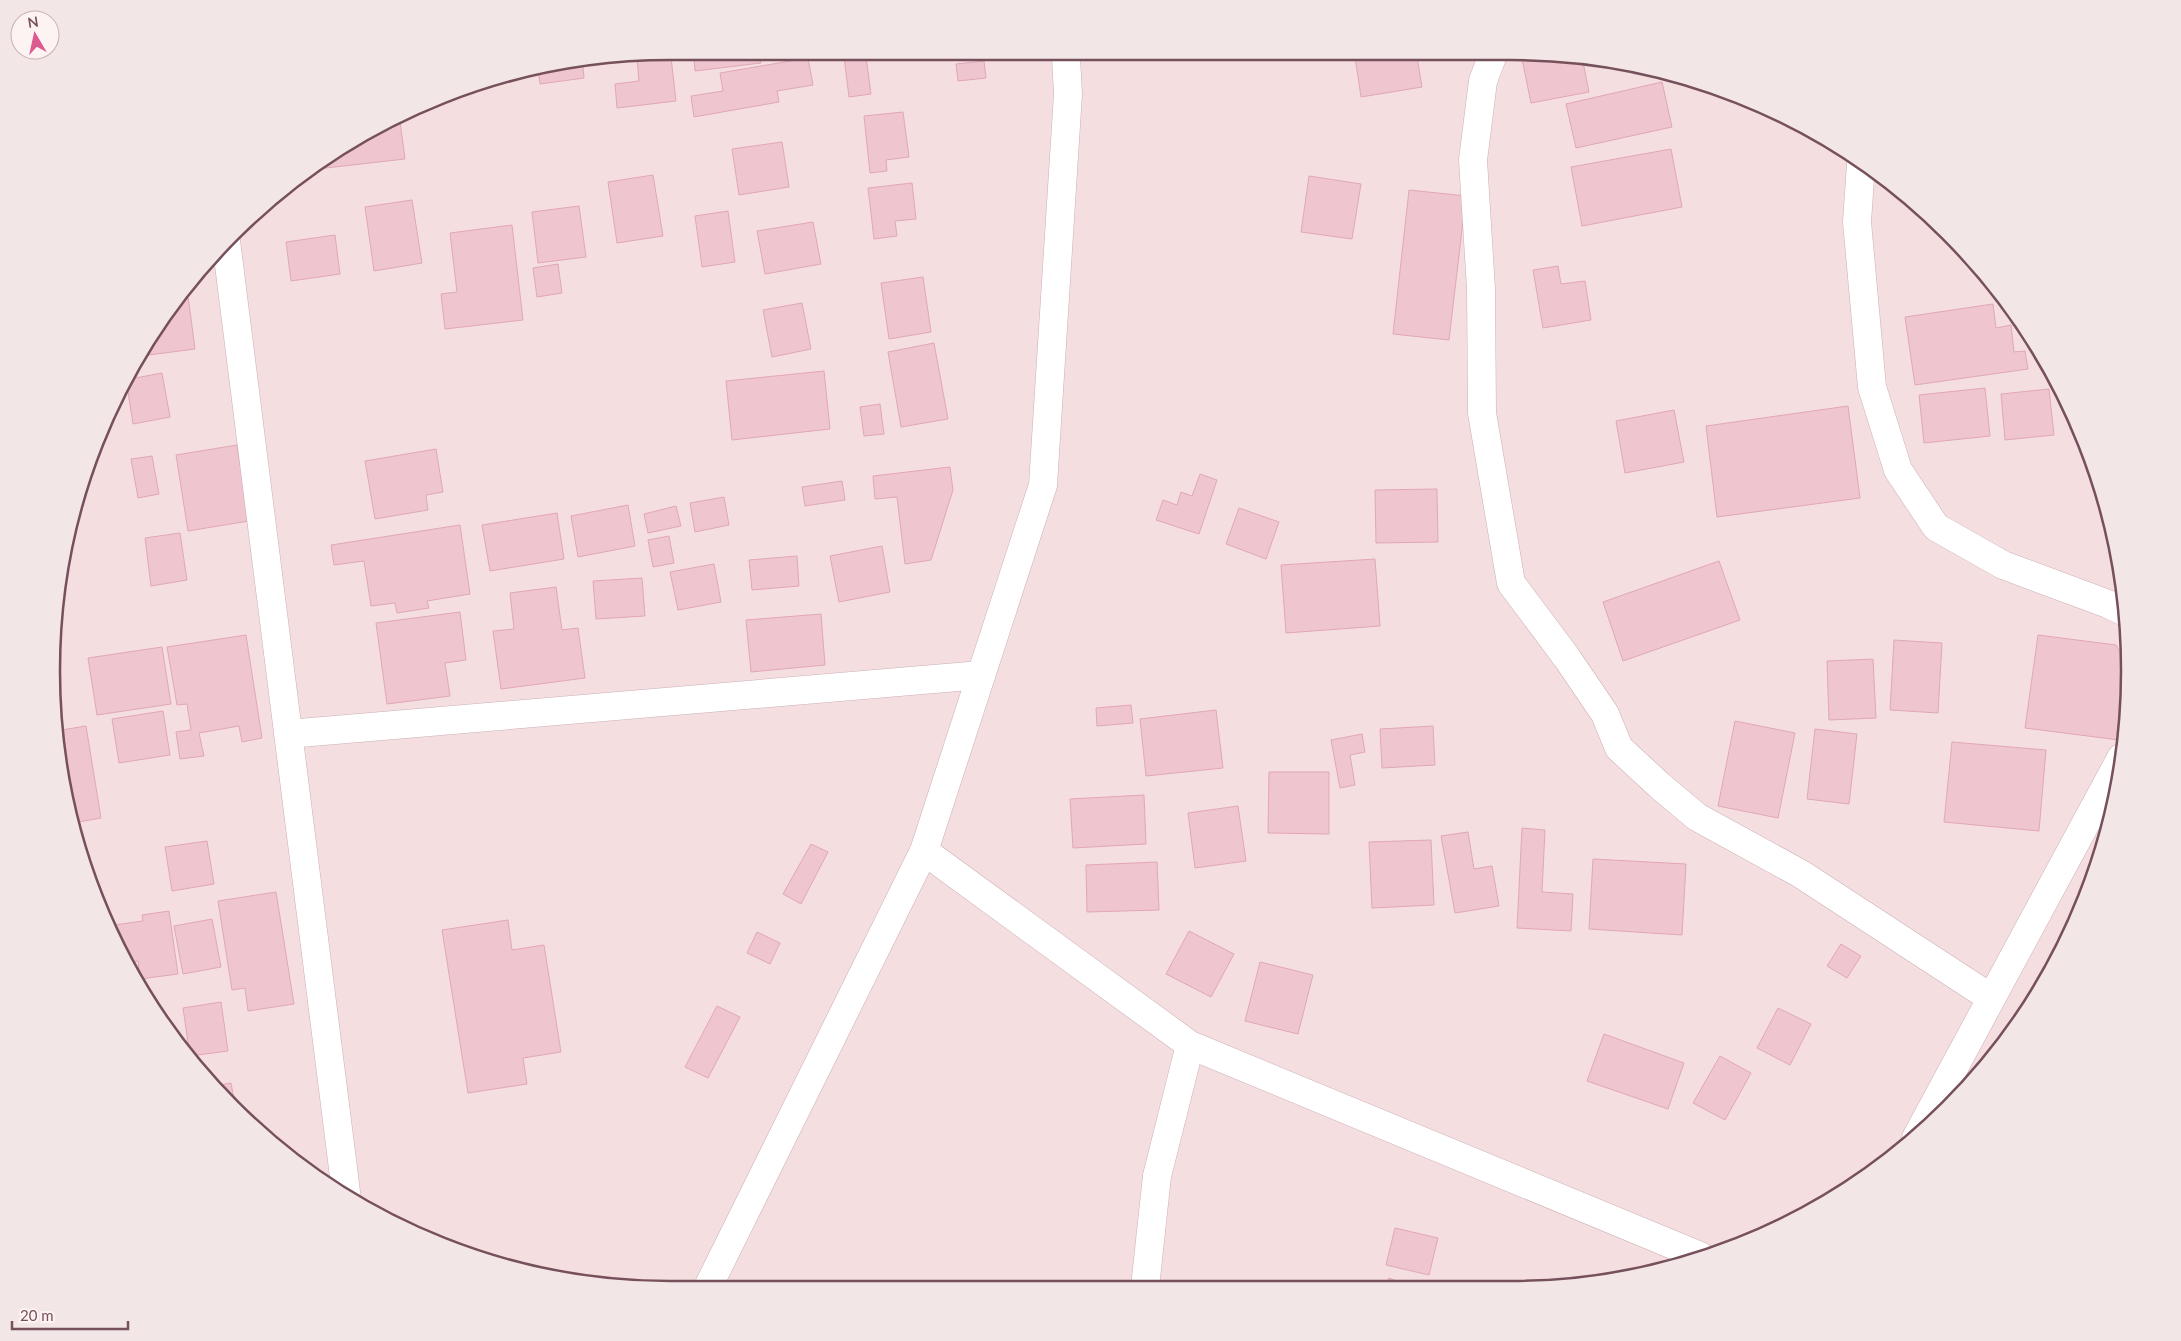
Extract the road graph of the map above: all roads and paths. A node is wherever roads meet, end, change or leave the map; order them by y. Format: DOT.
graph roads {
  1 [pos="1066,60"];
  2 [pos="1491,60"];
  3 [pos="1860,170"];
  4 [pos="227,252"];
  5 [pos="2118,609"];
  6 [pos="981,675"];
  7 [pos="288,734"];
  8 [pos="2112,775"];
  9 [pos="924,851"];
  10 [pos="1991,998"];
  11 [pos="1190,1046"];
  12 [pos="1929,1114"];
  13 [pos="345,1187"];
  14 [pos="1693,1253"];
  15 [pos="711,1281"];
  16 [pos="1146,1281"];
  1 -- 6 [label="street"];
  2 -- 10 [label="street"];
  3 -- 5 [label="street"];
  4 -- 7 [label="street"];
  6 -- 7 [label="street"];
  6 -- 9 [label="street"];
  7 -- 13 [label="street"];
  8 -- 10 [label="street"];
  9 -- 11 [label="street"];
  9 -- 15 [label="street"];
  10 -- 12 [label="street"];
  11 -- 14 [label="street"];
  11 -- 16 [label="street"];
}
